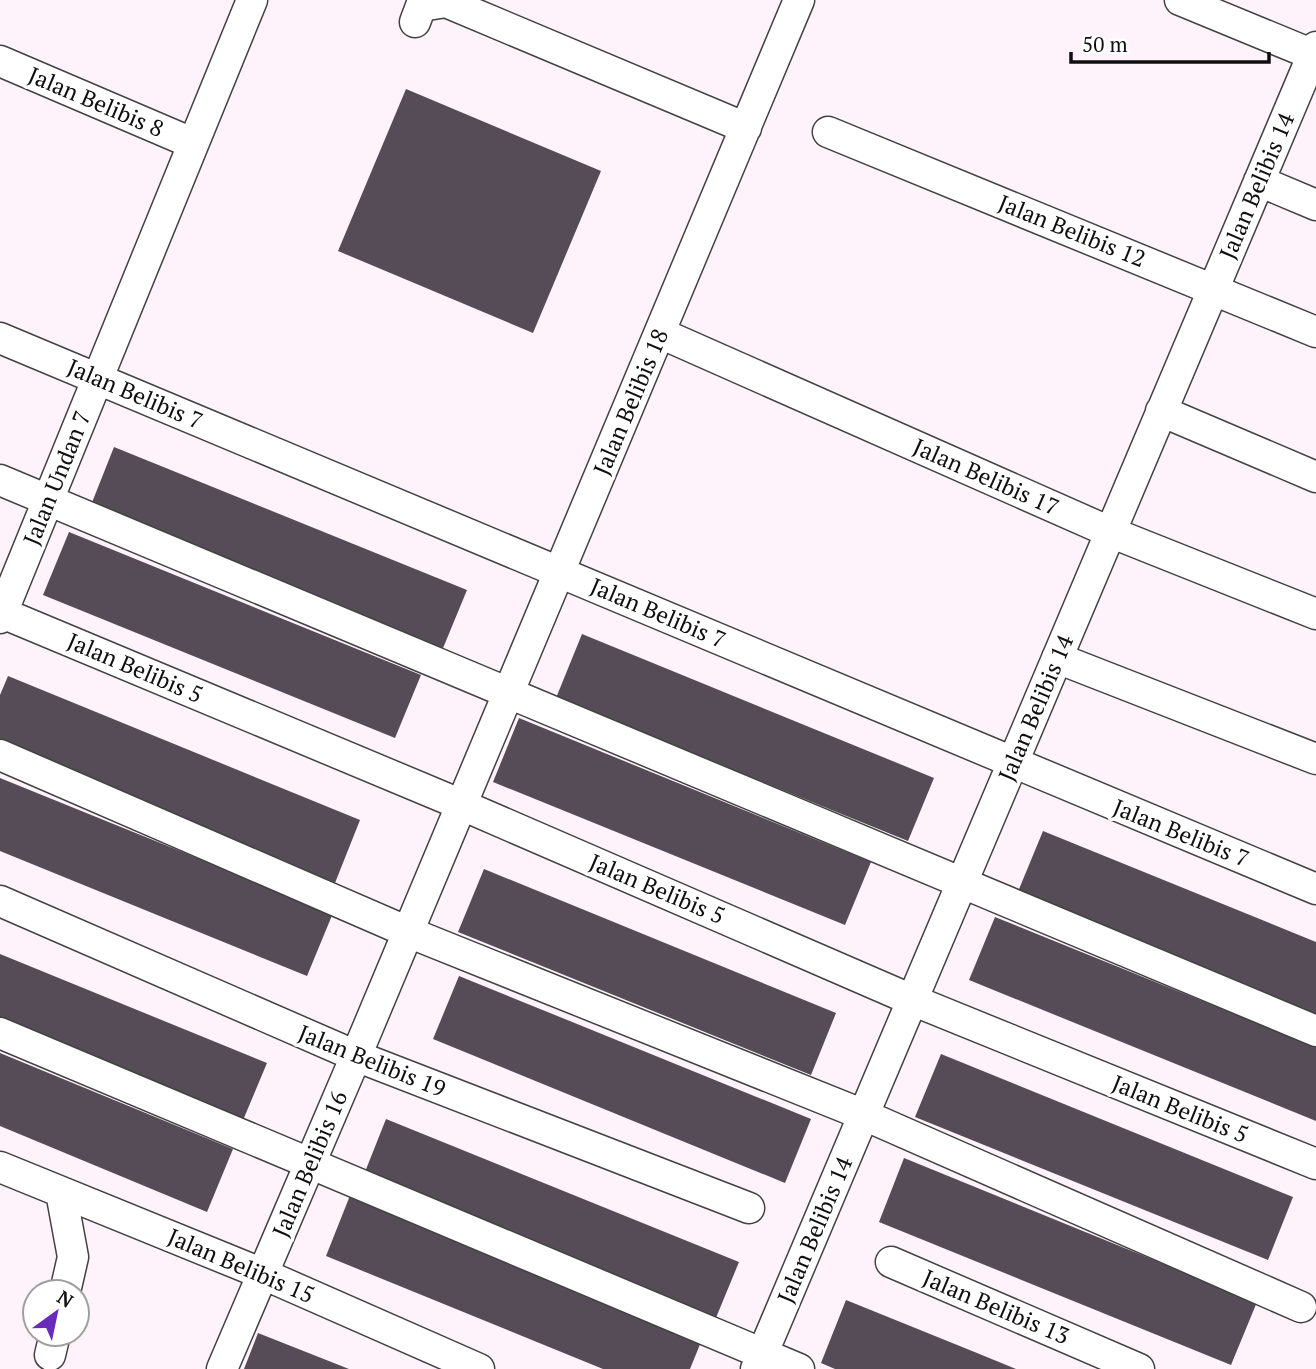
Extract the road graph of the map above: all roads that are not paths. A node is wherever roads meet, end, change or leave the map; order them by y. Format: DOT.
graph roads {
  1 [pos="252,0"];
  2 [pos="799,0"];
  3 [pos="1180,0"];
  4 [pos="415,22"];
  5 [pos="1315,53"];
  6 [pos="0,61"];
  7 [pos="746,128"];
  8 [pos="828,132"];
  9 [pos="192,144"];
  10 [pos="1259,181"];
  11 [pos="1316,205"];
  12 [pos="1214,288"];
  13 [pos="1316,332"];
  14 [pos="660,333"];
  15 [pos="0,338"];
  16 [pos="97,379"];
  17 [pos="1161,411"];
  18 [pos="1316,477"];
  19 [pos="0,480"];
  20 [pos="48,501"];
  21 [pos="1110,532"];
  22 [pos="560,571"];
  23 [pos="1,614"];
  24 [pos="1316,614"];
  25 [pos="1057,657"];
  26 [pos="509,694"];
  27 [pos="0,755"];
  28 [pos="1316,759"];
  29 [pos="1012,764"];
  30 [pos="462,804"];
  31 [pos="961,883"];
  32 [pos="1316,889"];
  33 [pos="0,901"];
  34 [pos="408,932"];
  35 [pos="912,1000"];
  36 [pos="1316,1031"];
  37 [pos="0,1033"];
  38 [pos="356,1056"];
  39 [pos="864,1115"];
  40 [pos="310,1164"];
  41 [pos="1316,1164"];
  42 [pos="0,1167"];
  43 [pos="61,1192"];
  44 [pos="749,1208"];
  45 [pos="891,1262"];
  46 [pos="263,1274"];
  47 [pos="68,1278"];
  48 [pos="1301,1307"];
  49 [pos="760,1361"];
  50 [pos="222,1369"];
  51 [pos="479,1369"];
  52 [pos="799,1369"];
  53 [pos="1139,1369"];
  1 -- 9 [label="street, Jalan Undan 7"];
  2 -- 7 [label="street, Jalan Belibis 18"];
  3 -- 5 [label="street"];
  4 -- 7 [label="street"];
  5 -- 10 [label="street, Jalan Belibis 14"];
  6 -- 9 [label="street, Jalan Belibis 8"];
  7 -- 14 [label="street, Jalan Belibis 18"];
  8 -- 12 [label="street, Jalan Belibis 12"];
  9 -- 16 [label="street, Jalan Undan 7"];
  10 -- 11 [label="street"];
  10 -- 12 [label="street, Jalan Belibis 14"];
  12 -- 13 [label="street, Jalan Belibis 12"];
  12 -- 17 [label="street, Jalan Belibis 14"];
  14 -- 21 [label="street, Jalan Belibis 17"];
  14 -- 22 [label="street, Jalan Belibis 18"];
  15 -- 16 [label="street, Jalan Belibis 7"];
  16 -- 20 [label="street, Jalan Undan 7"];
  16 -- 22 [label="street, Jalan Belibis 7"];
  17 -- 18 [label="street"];
  17 -- 21 [label="street, Jalan Belibis 14"];
  19 -- 20 [label="street"];
  20 -- 23 [label="street, Jalan Undan 7"];
  20 -- 26 [label="street"];
  21 -- 24 [label="street, Jalan Belibis 17"];
  21 -- 25 [label="street, Jalan Belibis 14"];
  22 -- 26 [label="street, Jalan Belibis 18"];
  22 -- 29 [label="street, Jalan Belibis 7"];
  23 -- 30 [label="street, Jalan Belibis 5"];
  25 -- 28 [label="street"];
  25 -- 29 [label="street, Jalan Belibis 14"];
  26 -- 30 [label="street, Jalan Belibis 18"];
  26 -- 31 [label="street"];
  27 -- 34 [label="street"];
  29 -- 31 [label="street, Jalan Belibis 14"];
  29 -- 32 [label="street, Jalan Belibis 7"];
  30 -- 34 [label="street, Jalan Belibis 16"];
  30 -- 35 [label="street, Jalan Belibis 5"];
  31 -- 35 [label="street, Jalan Belibis 14"];
  31 -- 36 [label="street"];
  33 -- 38 [label="street, Jalan Belibis 19"];
  34 -- 38 [label="street, Jalan Belibis 16"];
  34 -- 39 [label="street"];
  35 -- 39 [label="street, Jalan Belibis 14"];
  35 -- 41 [label="street, Jalan Belibis 5"];
  37 -- 40 [label="street"];
  38 -- 40 [label="street, Jalan Belibis 16"];
  38 -- 44 [label="street, Jalan Belibis 19"];
  39 -- 48 [label="street"];
  39 -- 49 [label="street, Jalan Belibis 14"];
  40 -- 46 [label="street, Jalan Belibis 16"];
  40 -- 49 [label="street"];
  42 -- 43 [label="street, Jalan Belibis 15"];
  43 -- 46 [label="street, Jalan Belibis 15"];
  43 -- 47 [label="street"];
  45 -- 53 [label="street, Jalan Belibis 13"];
  46 -- 50 [label="street, Jalan Belibis 16"];
  46 -- 51 [label="street, Jalan Belibis 15"];
  49 -- 52 [label="street"];
}
